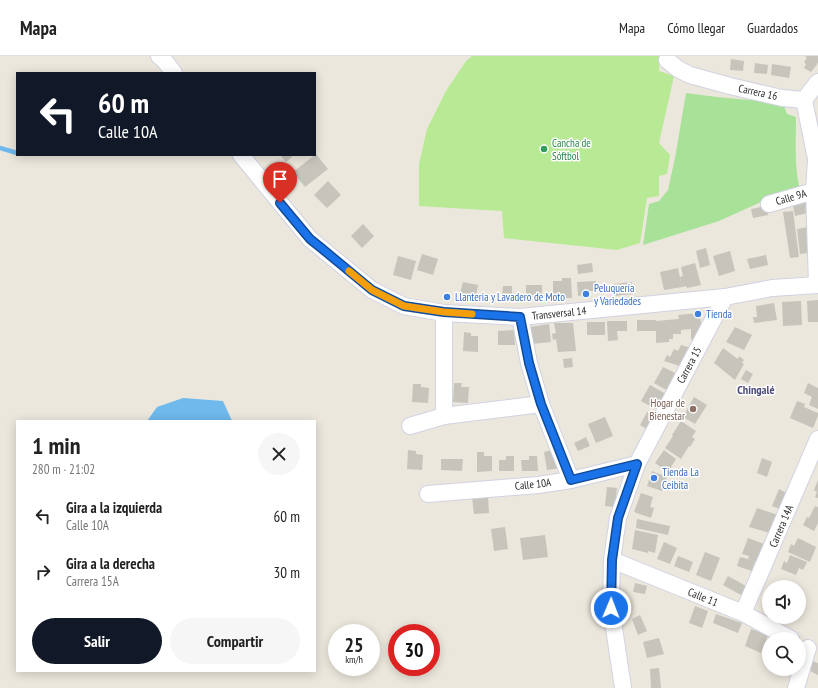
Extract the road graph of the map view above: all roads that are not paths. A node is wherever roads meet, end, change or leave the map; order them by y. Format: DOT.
graph roads {
  1 [pos="159,56"];
  2 [pos="667,60"];
  3 [pos="173,72"];
  4 [pos="818,82"];
  5 [pos="804,100"];
  6 [pos="242,156"];
  7 [pos="817,158"];
  8 [pos="814,191"];
  9 [pos="769,204"];
  10 [pos="818,285"];
  11 [pos="725,297"];
  12 [pos="444,312"];
  13 [pos="520,317"];
  14 [pos="541,404"];
  15 [pos="444,416"];
  16 [pos="410,426"];
  17 [pos="818,439"];
  18 [pos="637,464"];
  19 [pos="571,480"];
  20 [pos="428,494"];
  21 [pos="612,560"];
  22 [pos="743,613"];
  23 [pos="778,632"];
  24 [pos="808,648"];
  25 [pos="623,688"];
  26 [pos="796,688"];
  1 -- 3 [label="street"];
  2 -- 5 [label="street, Carrera 16"];
  4 -- 5 [label="street"];
  5 -- 7 [label="street"];
  6 -- 12 [label="street, Transversal 14"];
  7 -- 8 [label="street"];
  8 -- 9 [label="street, Calle 9A"];
  8 -- 10 [label="street"];
  10 -- 11 [label="street, Transversal 14"];
  11 -- 13 [label="street, Transversal 14"];
  11 -- 18 [label="street, Carrera 15"];
  12 -- 13 [label="street, Transversal 14"];
  12 -- 15 [label="street"];
  13 -- 14 [label="street"];
  14 -- 15 [label="street"];
  14 -- 19 [label="street"];
  15 -- 16 [label="street"];
  17 -- 22 [label="street, Carrera 14A"];
  18 -- 19 [label="street, Calle 10A"];
  18 -- 21 [label="street, Carrera 15"];
  19 -- 20 [label="street, Calle 10A"];
  21 -- 22 [label="street, Calle 11"];
  21 -- 25 [label="street, Carrera 15"];
  22 -- 23 [label="street, Calle 11"];
  24 -- 26 [label="street"];
}
